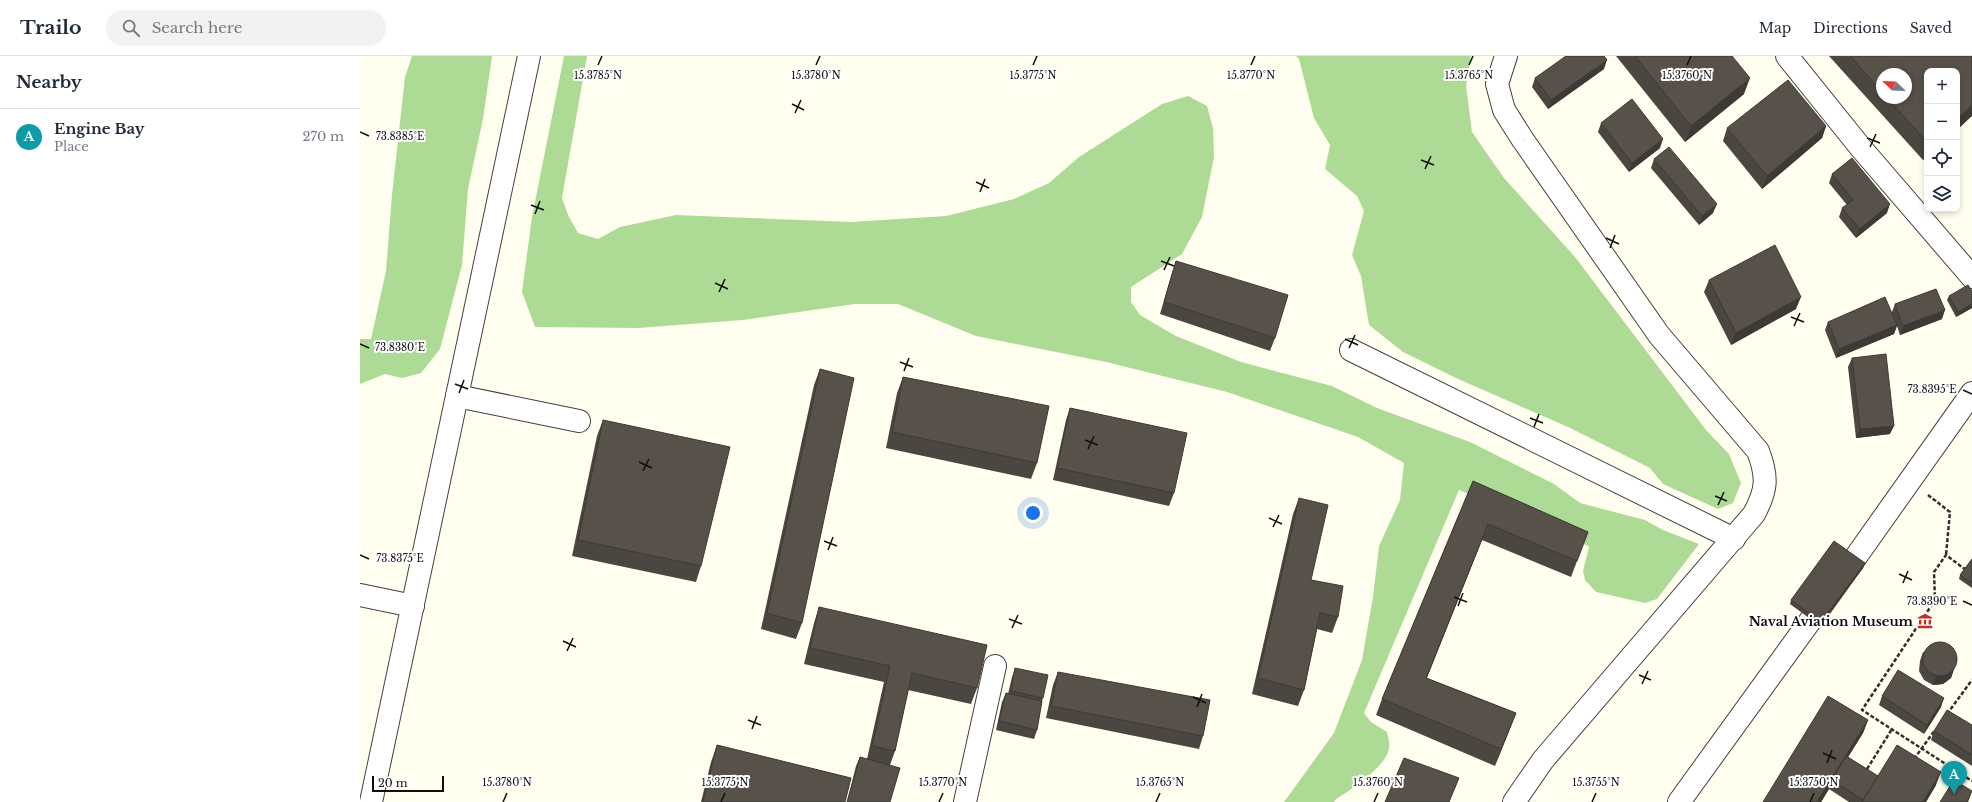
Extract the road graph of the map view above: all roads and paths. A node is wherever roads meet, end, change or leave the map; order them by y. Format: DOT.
graph roads {
  1 [pos="528,56"];
  2 [pos="1506,56"];
  3 [pos="1793,58"];
  4 [pos="1972,277"];
  5 [pos="1351,350"];
  6 [pos="1972,393"];
  7 [pos="457,396"];
  8 [pos="579,421"];
  9 [pos="1910,480"];
  10 [pos="1734,539"];
  11 [pos="1946,556"];
  12 [pos="1972,574"];
  13 [pos="360,595"];
  14 [pos="414,606"];
  15 [pos="995,666"];
  16 [pos="1972,680"];
  17 [pos="1944,718"];
  18 [pos="1940,724"];
  19 [pos="1892,729"];
  20 [pos="1921,748"];
  21 [pos="1913,761"];
  22 [pos="1867,769"];
  23 [pos="1972,781"];
  24 [pos="371,802"];
  25 [pos="966,802"];
  26 [pos="1514,802"];
  27 [pos="1679,802"];
  1 -- 7 [label="street"];
  2 -- 10 [label="street"];
  3 -- 4 [label="street"];
  5 -- 10 [label="street"];
  6 -- 9 [label="street"];
  7 -- 8 [label="street"];
  7 -- 14 [label="street"];
  9 -- 11 [label="path"];
  9 -- 27 [label="street"];
  10 -- 26 [label="street"];
  11 -- 12 [label="path"];
  11 -- 19 [label="path"];
  13 -- 14 [label="street"];
  14 -- 24 [label="street"];
  15 -- 25 [label="street"];
  16 -- 17 [label="path"];
  18 -- 20 [label="path"];
  19 -- 20 [label="path"];
  19 -- 22 [label="path"];
  20 -- 21 [label="path"];
  20 -- 23 [label="path"];
}
